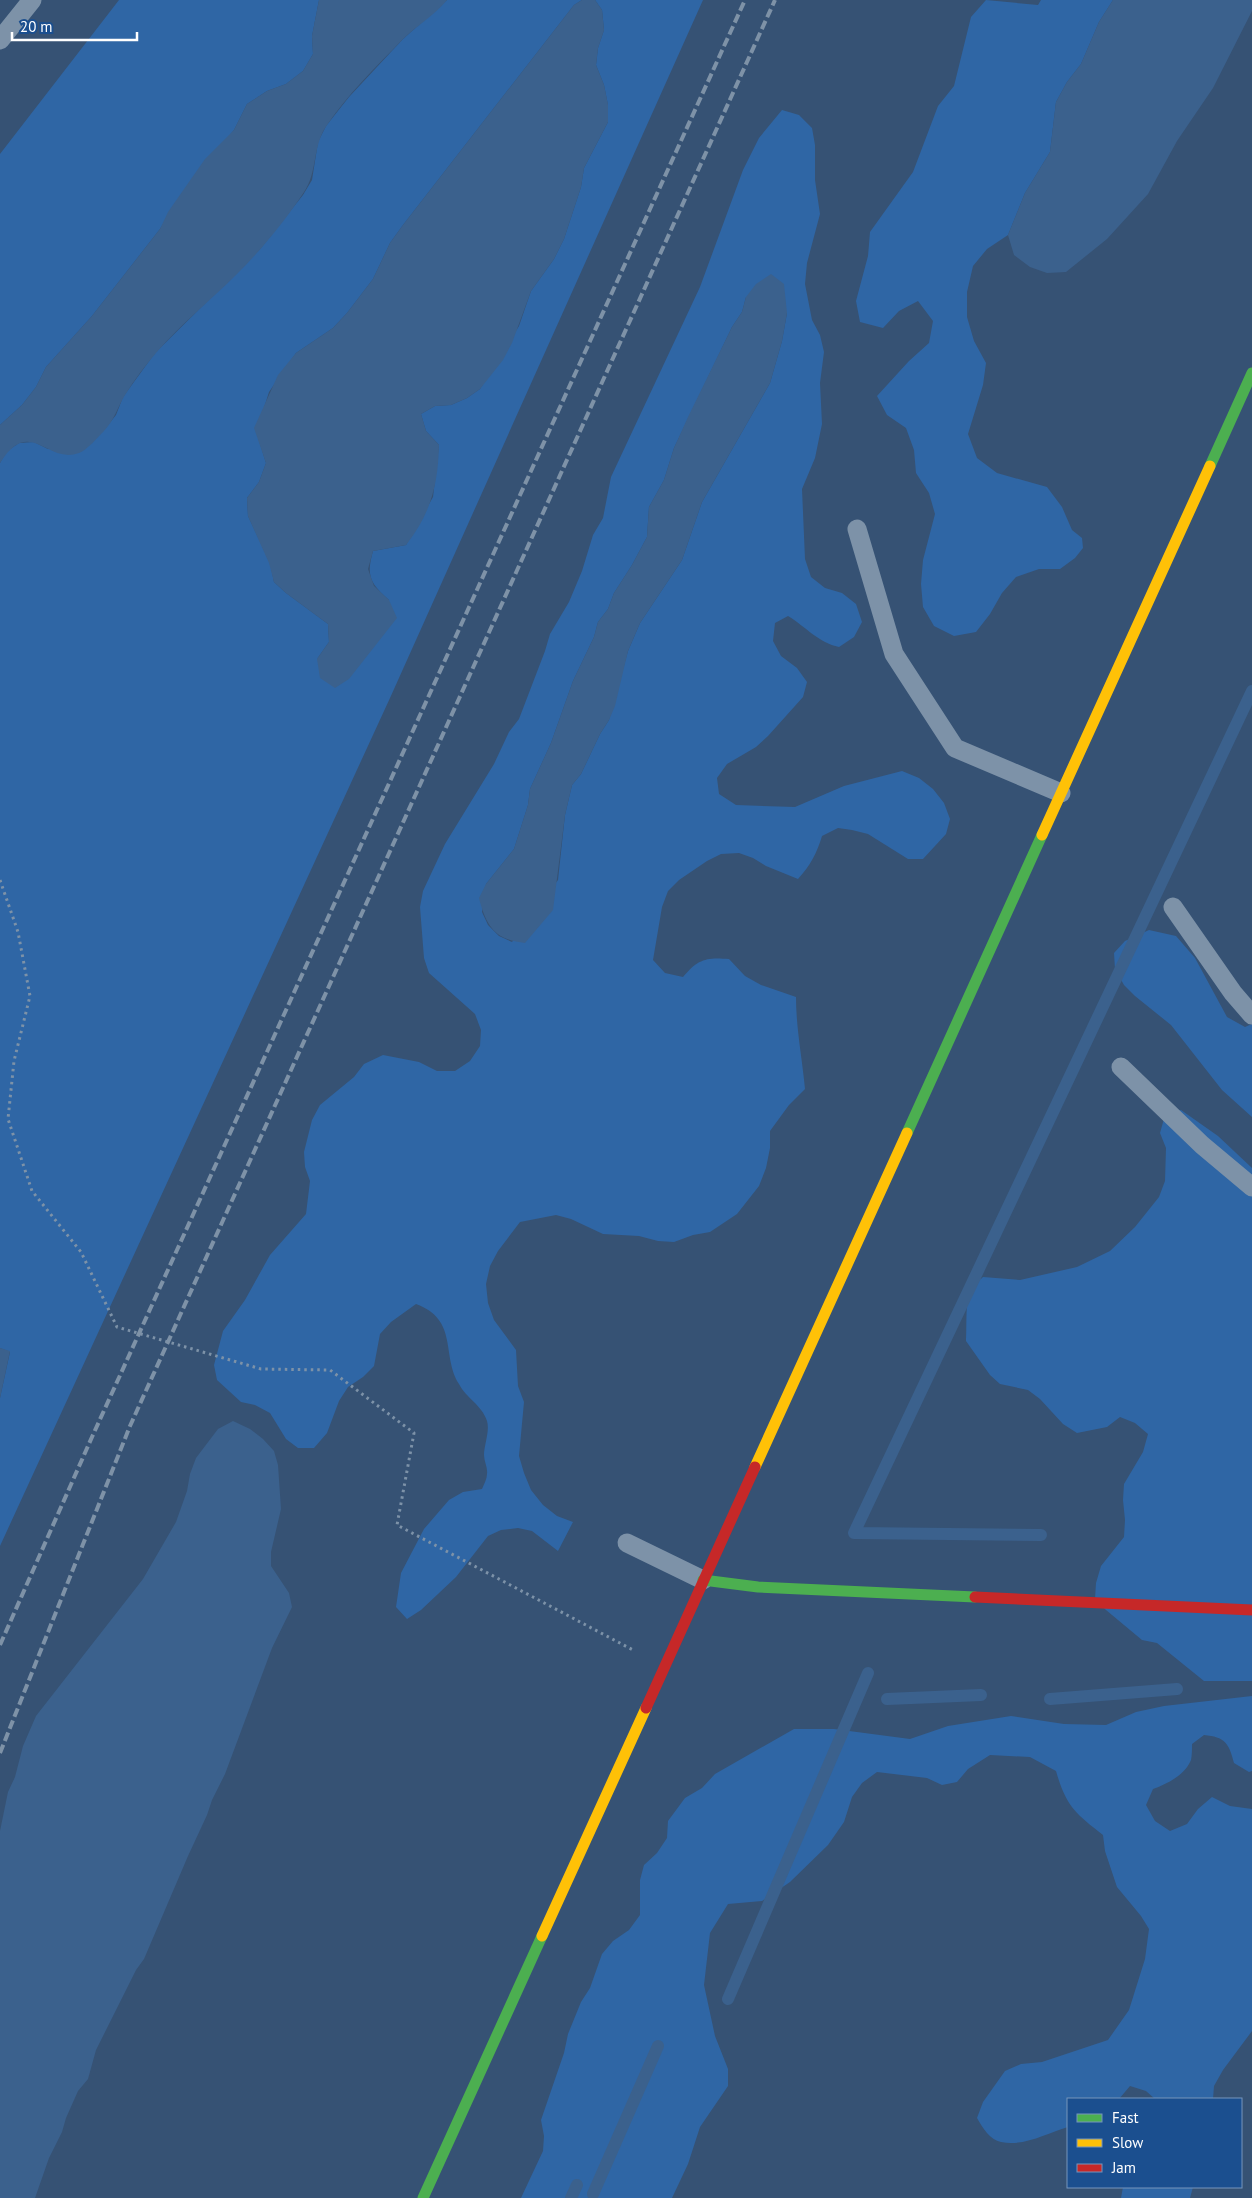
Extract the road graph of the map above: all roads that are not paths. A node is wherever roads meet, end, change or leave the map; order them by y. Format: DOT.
graph roads {
  1 [pos="32,0"];
  2 [pos="0,40"];
  3 [pos="1252,373"];
  4 [pos="857,529"];
  5 [pos="1061,793"];
  6 [pos="1173,908"];
  7 [pos="1252,1015"];
  8 [pos="1121,1067"];
  9 [pos="1252,1187"];
  10 [pos="627,1543"];
  11 [pos="703,1580"];
  12 [pos="1252,1610"];
  13 [pos="423,2198"];
  1 -- 2 [label="lane"];
  3 -- 5 [label="main road"];
  4 -- 5 [label="lane"];
  5 -- 11 [label="main road"];
  6 -- 7 [label="lane"];
  8 -- 9 [label="lane"];
  10 -- 11 [label="lane"];
  11 -- 12 [label="main road"];
  11 -- 13 [label="main road"];
}
